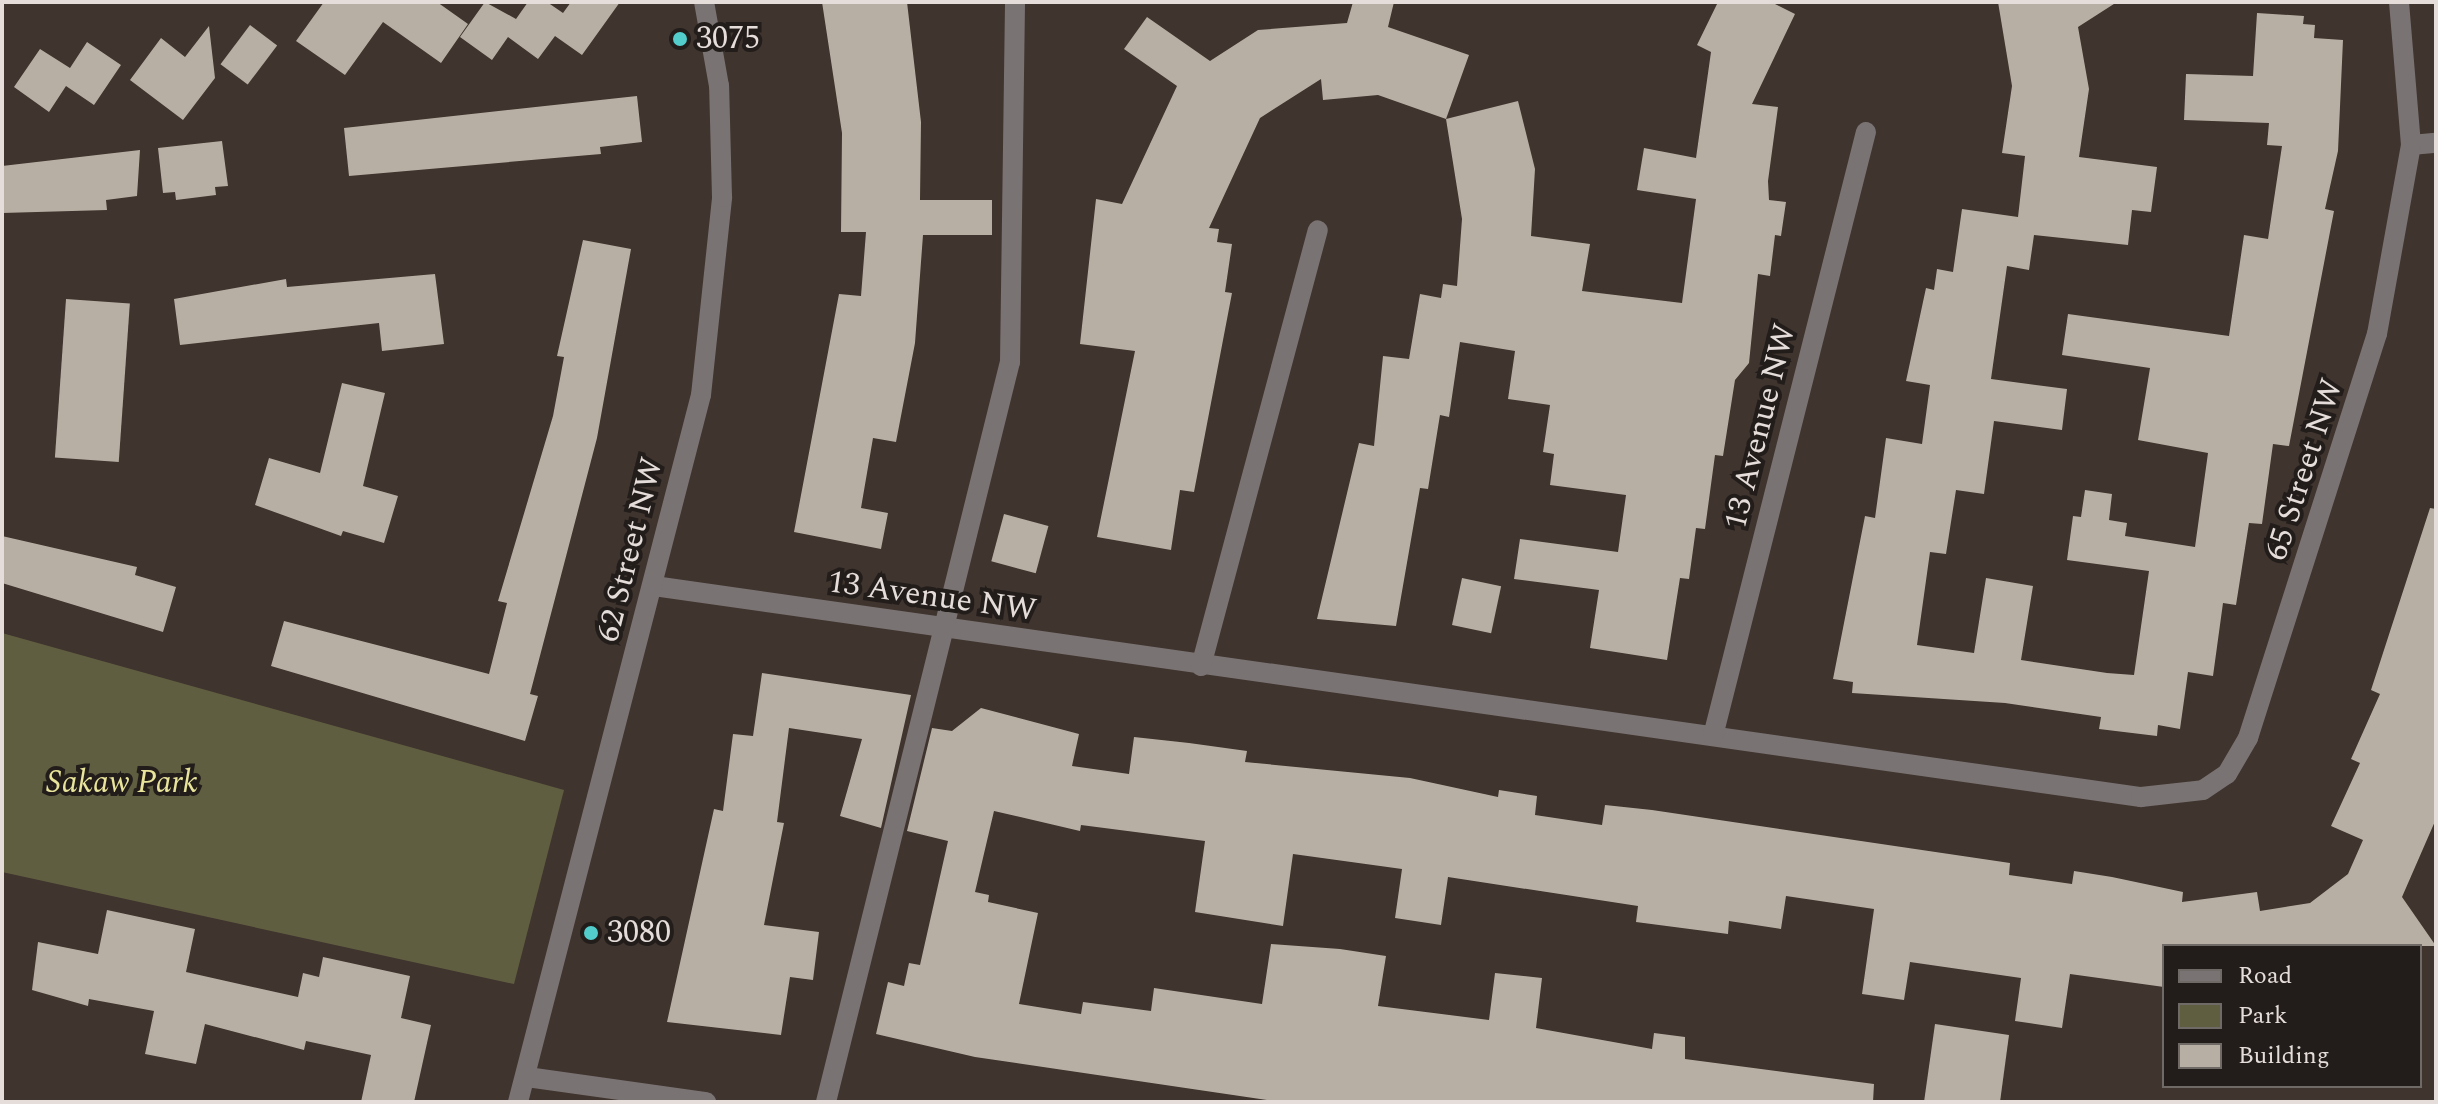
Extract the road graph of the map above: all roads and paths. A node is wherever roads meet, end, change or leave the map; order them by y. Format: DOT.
graph roads {
  1 [pos="704,2"];
  2 [pos="1015,2"];
  3 [pos="2399,2"];
  4 [pos="1866,132"];
  5 [pos="2436,143"];
  6 [pos="2411,145"];
  7 [pos="1318,230"];
  8 [pos="654,586"];
  9 [pos="947,630"];
  10 [pos="1201,666"];
  11 [pos="1713,736"];
  12 [pos="2203,790"];
  13 [pos="527,1077"];
  14 [pos="518,1102"];
  15 [pos="706,1102"];
  16 [pos="826,1102"];
  1 -- 8 [label="street, 62 Street NW"];
  2 -- 9 [label="street"];
  3 -- 6 [label="street, 65 Street NW"];
  4 -- 11 [label="street, 13 Avenue NW"];
  5 -- 6 [label="street"];
  6 -- 12 [label="street, 65 Street NW"];
  7 -- 10 [label="street"];
  8 -- 9 [label="street, 13 Avenue NW"];
  8 -- 13 [label="street, 62 Street NW"];
  9 -- 10 [label="street, 13 Avenue NW"];
  9 -- 16 [label="street"];
  10 -- 11 [label="street, 13 Avenue NW"];
  11 -- 12 [label="street, 13 Avenue NW"];
  13 -- 14 [label="street, 62 Street NW"];
  13 -- 15 [label="street"];
}
